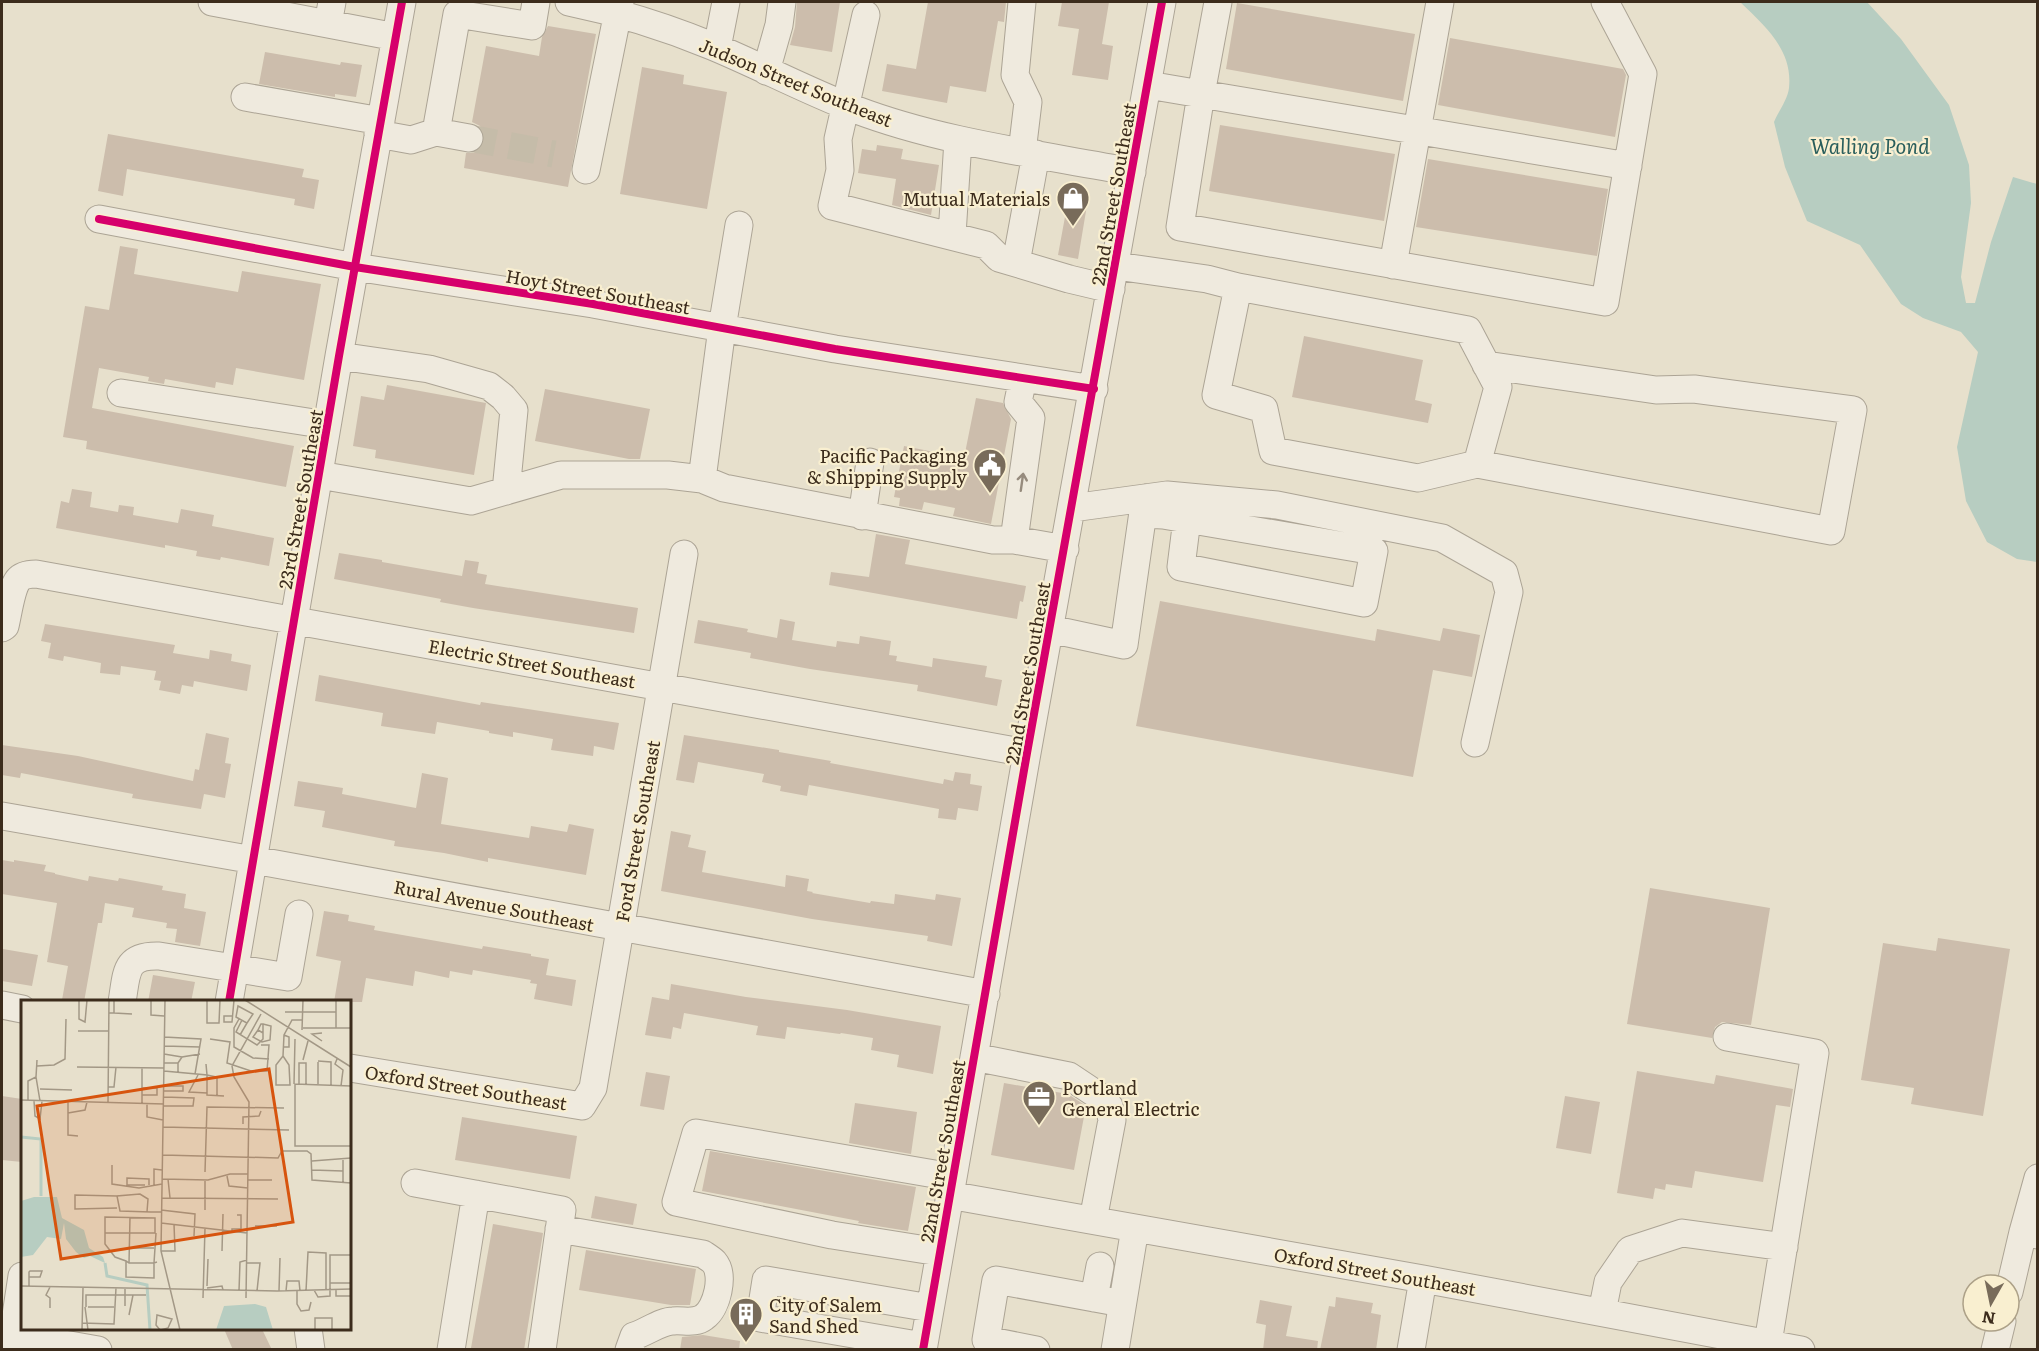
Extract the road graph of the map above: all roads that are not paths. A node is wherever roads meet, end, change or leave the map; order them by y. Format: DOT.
graph roads {
  1 [pos="212,2"];
  2 [pos="402,2"];
  3 [pos="536,2"];
  4 [pos="569,2"];
  5 [pos="726,2"];
  6 [pos="782,2"];
  7 [pos="1022,2"];
  8 [pos="1162,2"];
  9 [pos="1218,2"];
  10 [pos="1605,2"];
  11 [pos="1433,3"];
  12 [pos="619,8"];
  13 [pos="485,10"];
  14 [pos="330,13"];
  15 [pos="866,15"];
  16 [pos="396,37"];
  17 [pos="717,48"];
  18 [pos="766,71"];
  19 [pos="1148,85"];
  20 [pos="1201,94"];
  21 [pos="245,97"];
  22 [pos="845,105"];
  23 [pos="380,128"];
  24 [pos="1417,129"];
  25 [pos="436,132"];
  26 [pos="469,138"];
  27 [pos="958,140"];
  28 [pos="1029,153"];
  29 [pos="1628,166"];
  30 [pos="586,170"];
  31 [pos="1132,172"];
  32 [pos="99,219"];
  33 [pos="739,225"];
  34 [pos="952,235"];
  35 [pos="1016,263"];
  36 [pos="1393,265"];
  37 [pos="355,267"];
  38 [pos="1114,277"];
  39 [pos="1238,287"];
  40 [pos="722,328"];
  41 [pos="339,356"];
  42 [pos="1486,365"];
  43 [pos="1023,378"];
  44 [pos="1094,389"];
  45 [pos="121,393"];
  46 [pos="327,425"];
  47 [pos="870,462"];
  48 [pos="1477,464"];
  49 [pos="319,475"];
  50 [pos="702,479"];
  51 [pos="506,491"];
  52 [pos="1144,506"];
  53 [pos="1072,508"];
  54 [pos="862,516"];
  55 [pos="1187,519"];
  56 [pos="1014,540"];
  57 [pos="1065,549"];
  58 [pos="684,554"];
  59 [pos="294,620"];
  60 [pos="2,628"];
  61 [pos="1050,629"];
  62 [pos="662,686"];
  63 [pos="1475,743"];
  64 [pos="1027,753"];
  65 [pos="2,816"];
  66 [pos="254,860"];
  67 [pos="298,914"];
  68 [pos="621,928"];
  69 [pos="235,969"];
  70 [pos="986,994"];
  71 [pos="122,1000"];
  72 [pos="229,1000"];
  73 [pos="2,1005"];
  74 [pos="21,1009"];
  75 [pos="1727,1037"];
  76 [pos="974,1057"];
  77 [pos="351,1068"];
  78 [pos="582,1106"];
  79 [pos="2037,1178"];
  80 [pos="415,1183"];
  81 [pos="951,1186"];
  82 [pos="476,1194"];
  83 [pos="1093,1220"];
  84 [pos="1135,1228"];
  85 [pos="559,1229"];
  86 [pos="2030,1233"];
  87 [pos="1784,1247"];
  88 [pos="939,1252"];
  89 [pos="1100,1266"];
  90 [pos="2016,1273"];
  91 [pos="1423,1279"];
  92 [pos="21,1282"];
  93 [pos="1094,1298"];
  94 [pos="1122,1303"];
  95 [pos="930,1308"];
  96 [pos="1602,1312"];
  97 [pos="308,1330"];
  98 [pos="1999,1333"];
  99 [pos="10,1342"];
  100 [pos="1767,1343"];
  101 [pos="923,1348"];
  102 [pos="98,1350"];
  103 [pos="311,1350"];
  104 [pos="451,1350"];
  105 [pos="542,1350"];
  106 [pos="629,1350"];
  107 [pos="1036,1350"];
  108 [pos="1115,1350"];
  109 [pos="1411,1350"];
  110 [pos="1801,1350"];
  111 [pos="1995,1350"];
  1 -- 14 [label="street"];
  2 -- 16 [label="street, 23rd Street Southeast"];
  3 -- 13 [label="street"];
  4 -- 12 [label="street, Judson Street Southeast"];
  5 -- 17 [label="street"];
  6 -- 18 [label="street"];
  7 -- 28 [label="street"];
  8 -- 19 [label="street, 22nd Street Southeast"];
  9 -- 20 [label="street"];
  10 -- 29 [label="street"];
  11 -- 24 [label="street"];
  12 -- 17 [label="street, Judson Street Southeast"];
  12 -- 30 [label="street"];
  13 -- 25 [label="street"];
  14 -- 16 [label="street"];
  15 -- 22 [label="street"];
  16 -- 23 [label="street, 23rd Street Southeast"];
  17 -- 18 [label="street, Judson Street Southeast"];
  18 -- 22 [label="street, Judson Street Southeast"];
  19 -- 20 [label="street"];
  19 -- 31 [label="street, 22nd Street Southeast"];
  20 -- 24 [label="street"];
  20 -- 36 [label="street"];
  21 -- 23 [label="street"];
  22 -- 27 [label="street, Judson Street Southeast"];
  22 -- 34 [label="street"];
  23 -- 25 [label="street"];
  23 -- 37 [label="street, 23rd Street Southeast"];
  24 -- 29 [label="street"];
  24 -- 36 [label="street"];
  25 -- 26 [label="street"];
  27 -- 28 [label="street, Judson Street Southeast"];
  27 -- 34 [label="street"];
  28 -- 31 [label="street, Judson Street Southeast"];
  28 -- 35 [label="street"];
  29 -- 36 [label="street"];
  31 -- 38 [label="street, 22nd Street Southeast"];
  32 -- 37 [label="street, Hoyt Street Southeast"];
  33 -- 40 [label="street"];
  34 -- 35 [label="street"];
  35 -- 38 [label="street"];
  37 -- 40 [label="street, Hoyt Street Southeast"];
  37 -- 41 [label="street, 23rd Street Southeast"];
  38 -- 39 [label="street"];
  38 -- 44 [label="street, 22nd Street Southeast"];
  39 -- 42 [label="street"];
  39 -- 48 [label="street"];
  40 -- 43 [label="street, Hoyt Street Southeast"];
  40 -- 50 [label="street"];
  41 -- 46 [label="street, 23rd Street Southeast"];
  41 -- 51 [label="street"];
  42 -- 48 [label="street"];
  42 -- 48 [label="street"];
  43 -- 44 [label="street, Hoyt Street Southeast"];
  56 -- 43 [label="street, one-way"];
  44 -- 53 [label="street, 22nd Street Southeast"];
  45 -- 46 [label="street"];
  46 -- 49 [label="street, 23rd Street Southeast"];
  47 -- 54 [label="street"];
  49 -- 51 [label="street"];
  49 -- 59 [label="street, 23rd Street Southeast"];
  50 -- 51 [label="street"];
  50 -- 54 [label="street"];
  52 -- 53 [label="street"];
  52 -- 55 [label="street"];
  52 -- 61 [label="street"];
  52 -- 63 [label="street"];
  53 -- 57 [label="street, 22nd Street Southeast"];
  54 -- 56 [label="street"];
  55 -- 55 [label="street"];
  56 -- 57 [label="street"];
  57 -- 61 [label="street, 22nd Street Southeast"];
  58 -- 62 [label="street, Ford Street Southeast"];
  59 -- 60 [label="street, Electric Street Southeast"];
  59 -- 62 [label="street, Electric Street Southeast"];
  59 -- 66 [label="street, 23rd Street Southeast"];
  61 -- 64 [label="street, 22nd Street Southeast"];
  62 -- 64 [label="street, Electric Street Southeast"];
  62 -- 68 [label="street, Ford Street Southeast"];
  64 -- 70 [label="street, 22nd Street Southeast"];
  65 -- 66 [label="street, Rural Avenue Southeast"];
  66 -- 68 [label="street, Rural Avenue Southeast"];
  66 -- 69 [label="street, 23rd Street Southeast"];
  67 -- 69 [label="street"];
  68 -- 70 [label="street, Rural Avenue Southeast"];
  68 -- 78 [label="street, Ford Street Southeast"];
  69 -- 71 [label="street"];
  69 -- 72 [label="street, 23rd Street Southeast"];
  70 -- 76 [label="street, 22nd Street Southeast"];
  73 -- 74 [label="street"];
  75 -- 87 [label="street"];
  76 -- 81 [label="street, 22nd Street Southeast"];
  76 -- 83 [label="street"];
  77 -- 78 [label="street, Oxford Street Southeast"];
  79 -- 86 [label="street"];
  80 -- 82 [label="street"];
  81 -- 83 [label="street, Oxford Street Southeast"];
  81 -- 88 [label="street, 22nd Street Southeast"];
  81 -- 88 [label="street, Oxford Street Southeast"];
  82 -- 85 [label="street"];
  82 -- 104 [label="street"];
  83 -- 84 [label="street, Oxford Street Southeast"];
  84 -- 91 [label="street, Oxford Street Southeast"];
  84 -- 94 [label="street"];
  85 -- 105 [label="street"];
  85 -- 106 [label="street"];
  86 -- 90 [label="street"];
  87 -- 96 [label="street"];
  87 -- 100 [label="street"];
  88 -- 95 [label="street, 22nd Street Southeast"];
  89 -- 93 [label="street"];
  91 -- 96 [label="street, Oxford Street Southeast"];
  91 -- 109 [label="street"];
  92 -- 99 [label="street"];
  93 -- 94 [label="street"];
  93 -- 107 [label="street"];
  94 -- 108 [label="street"];
  95 -- 101 [label="street, 22nd Street Southeast"];
  95 -- 101 [label="street"];
  96 -- 100 [label="street, Oxford Street Southeast"];
  97 -- 103 [label="street"];
  98 -- 111 [label="street"];
  99 -- 102 [label="street"];
  100 -- 110 [label="street, Oxford Street Southeast"];
}
